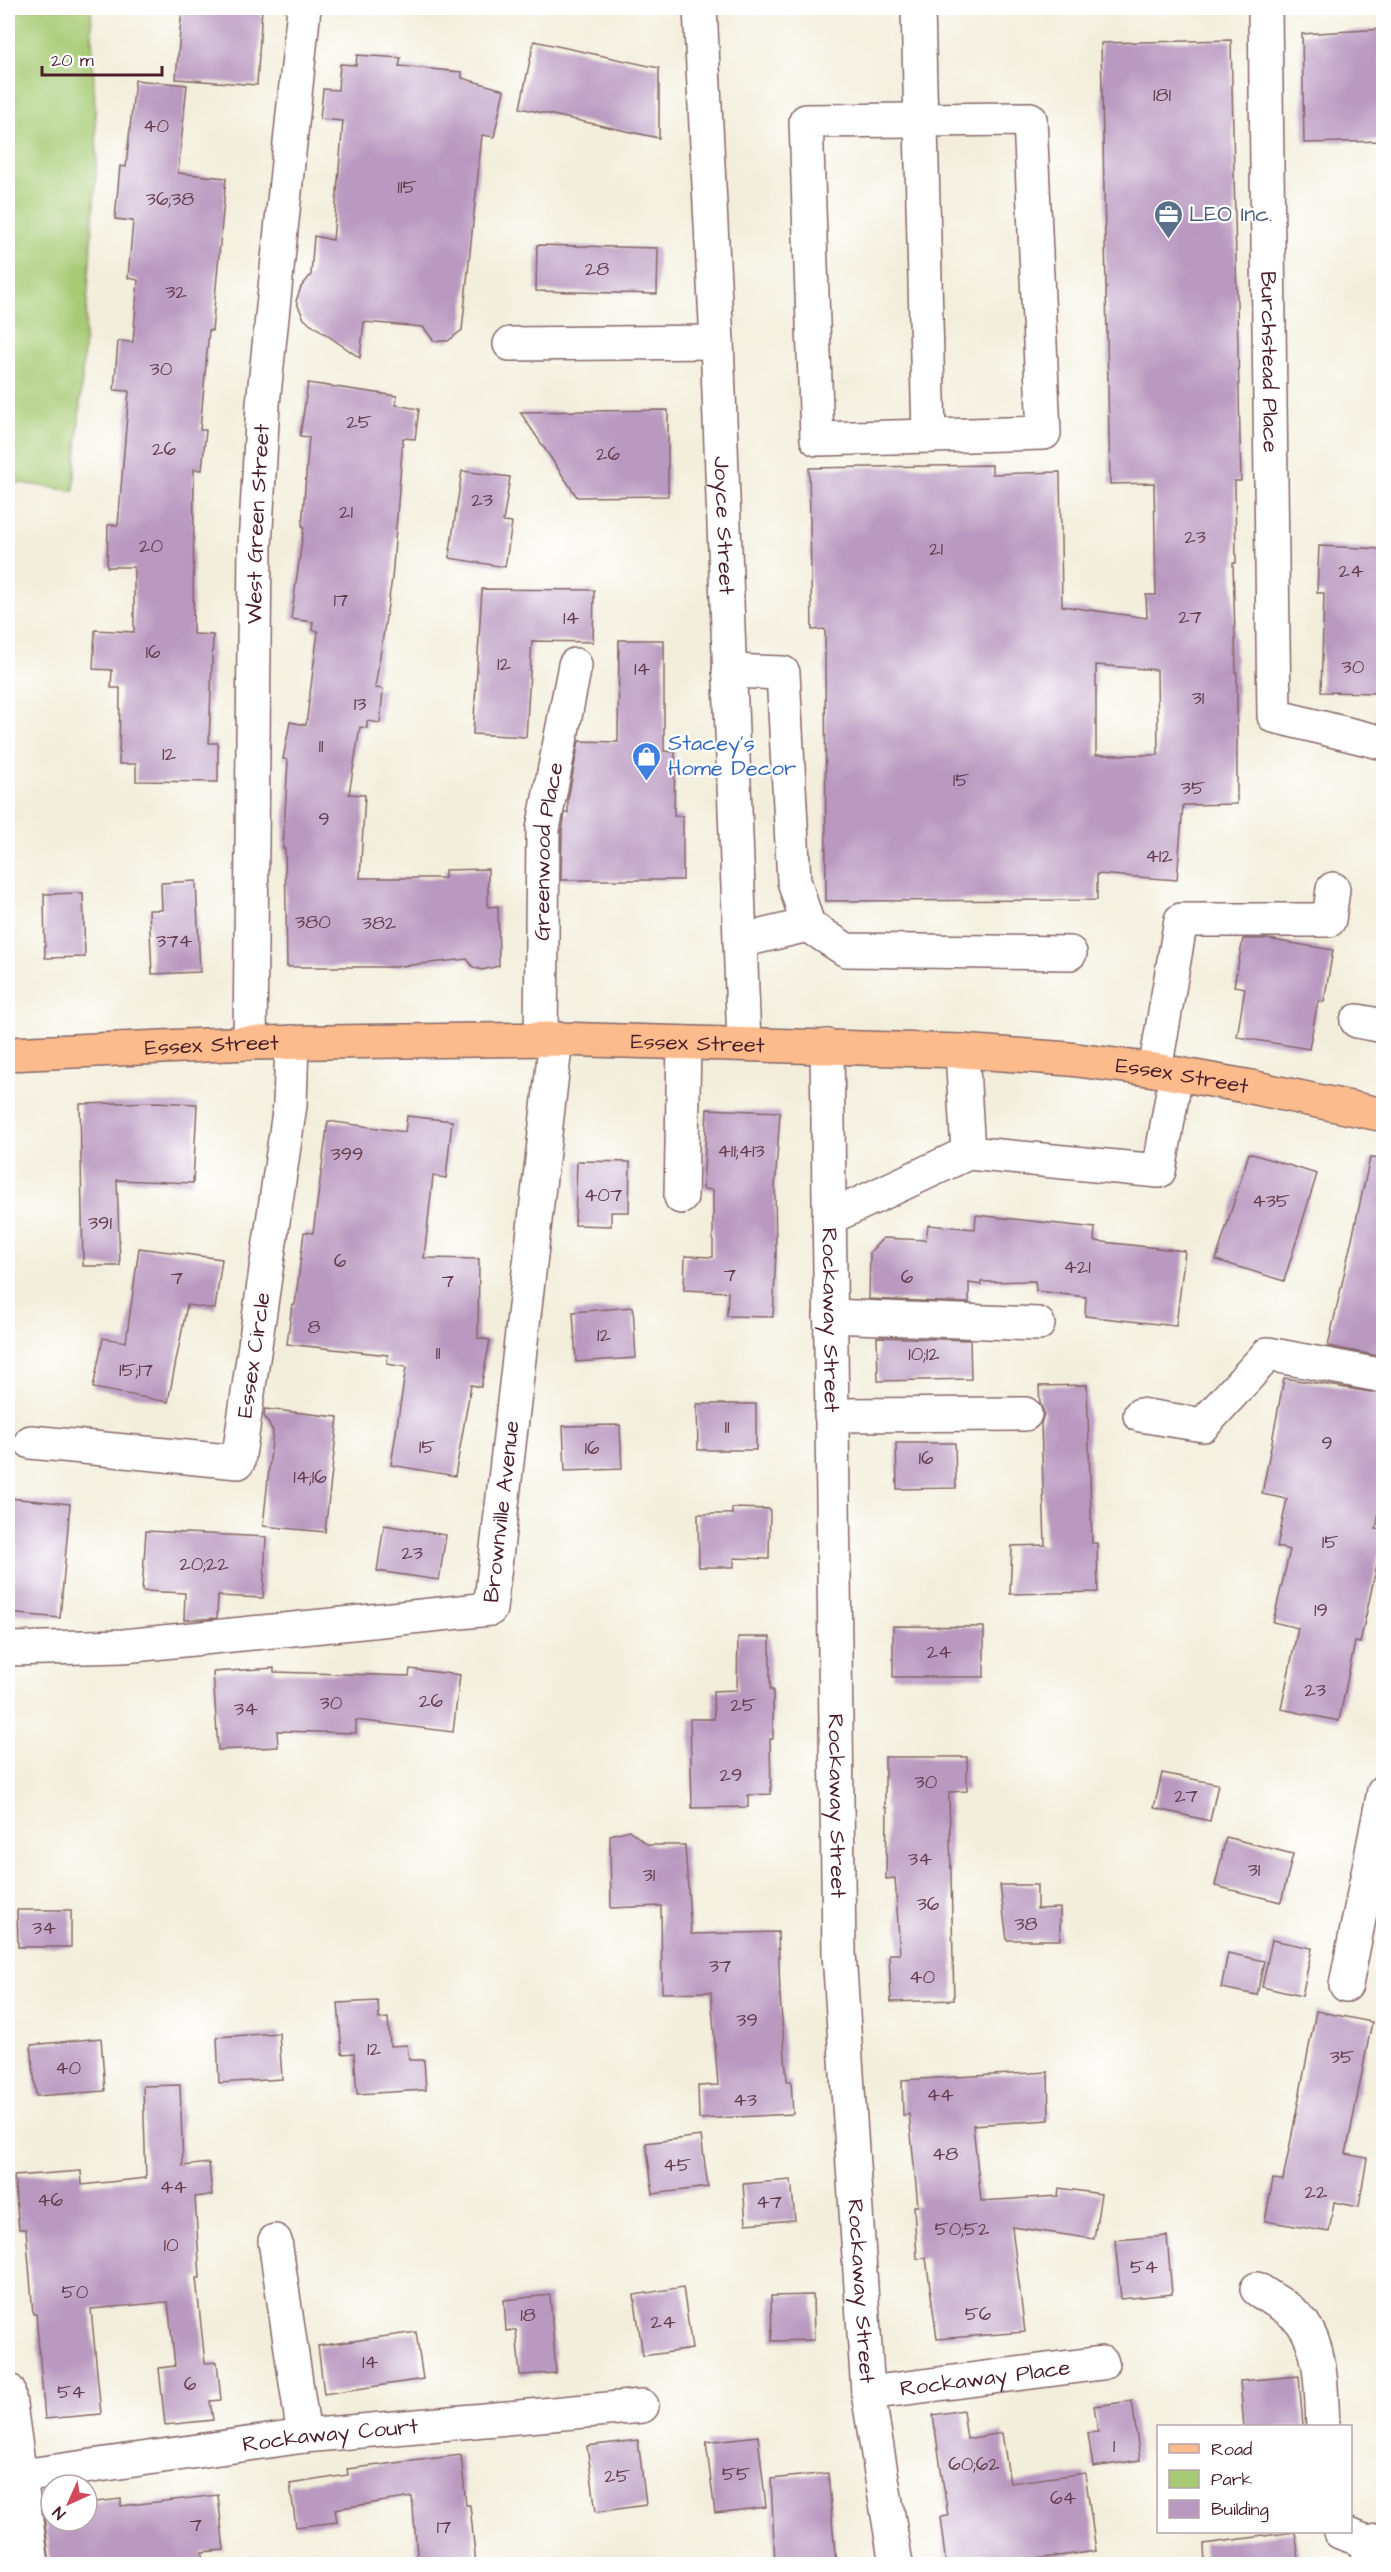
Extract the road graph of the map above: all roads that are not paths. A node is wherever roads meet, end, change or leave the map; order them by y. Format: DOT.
graph roads {
  1 [pos="304,8"];
  2 [pos="700,8"];
  3 [pos="918,8"];
  4 [pos="1265,8"];
  5 [pos="919,120"];
  6 [pos="717,342"];
  7 [pos="510,344"];
  8 [pos="929,436"];
  9 [pos="575,665"];
  10 [pos="729,671"];
  11 [pos="1383,743"];
  12 [pos="1333,889"];
  13 [pos="808,925"];
  14 [pos="740,941"];
  15 [pos="1070,953"];
  16 [pos="549,1039"];
  17 [pos="292,1042"];
  18 [pos="684,1042"];
  19 [pos="250,1043"];
  20 [pos="744,1043"];
  21 [pos="827,1046"];
  22 [pos="962,1051"];
  23 [pos="8,1054"];
  24 [pos="1166,1072"];
  25 [pos="1383,1115"];
  26 [pos="968,1153"];
  27 [pos="681,1197"];
  28 [pos="829,1218"];
  29 [pos="830,1316"];
  30 [pos="1038,1324"];
  31 [pos="1383,1376"];
  32 [pos="1025,1414"];
  33 [pos="1140,1414"];
  34 [pos="831,1415"];
  35 [pos="31,1442"];
  36 [pos="8,1649"];
  37 [pos="1383,1791"];
  38 [pos="1346,1985"];
  39 [pos="275,2241"];
  40 [pos="1257,2289"];
  41 [pos="1102,2363"];
  42 [pos="8,2390"];
  43 [pos="868,2393"];
  44 [pos="642,2406"];
  45 [pos="1323,2425"];
  46 [pos="304,2436"];
  47 [pos="21,2476"];
  48 [pos="32,2565"];
  49 [pos="896,2565"];
  1 -- 19 [label="street, West Green Street"];
  2 -- 6 [label="street, Joyce Street"];
  3 -- 5 [label="street"];
  4 -- 11 [label="street, Burchstead Place"];
  5 -- 8 [label="street"];
  5 -- 8 [label="street"];
  5 -- 8 [label="street"];
  6 -- 7 [label="street"];
  6 -- 10 [label="street, Joyce Street"];
  9 -- 16 [label="street, Greenwood Place"];
  10 -- 13 [label="street"];
  10 -- 14 [label="street, Joyce Street"];
  12 -- 24 [label="street"];
  13 -- 14 [label="street"];
  13 -- 15 [label="street"];
  14 -- 20 [label="street, Joyce Street"];
  16 -- 17 [label="main road, Essex Street"];
  16 -- 18 [label="main road, Essex Street"];
  16 -- 36 [label="street, Brownville Avenue"];
  17 -- 19 [label="main road, Essex Street"];
  17 -- 35 [label="street, Essex Circle"];
  18 -- 20 [label="main road, Essex Street"];
  18 -- 27 [label="street"];
  19 -- 23 [label="main road, Essex Street"];
  20 -- 21 [label="main road, Essex Street"];
  21 -- 22 [label="main road, Essex Street"];
  21 -- 28 [label="street, Rockaway Street"];
  22 -- 24 [label="main road, Essex Street"];
  22 -- 26 [label="street"];
  24 -- 25 [label="main road, Essex Street"];
  24 -- 26 [label="street"];
  26 -- 28 [label="street"];
  28 -- 29 [label="street, Rockaway Street"];
  29 -- 30 [label="street"];
  29 -- 34 [label="street, Rockaway Street"];
  31 -- 33 [label="street"];
  32 -- 34 [label="street"];
  34 -- 43 [label="street, Rockaway Street"];
  37 -- 38 [label="street"];
  39 -- 46 [label="street"];
  40 -- 45 [label="street"];
  41 -- 43 [label="street, Rockaway Place"];
  42 -- 47 [label="street"];
  43 -- 49 [label="street, Rockaway Street"];
  44 -- 46 [label="street, Rockaway Court"];
  46 -- 47 [label="street, Rockaway Court"];
  47 -- 48 [label="street"];
}
